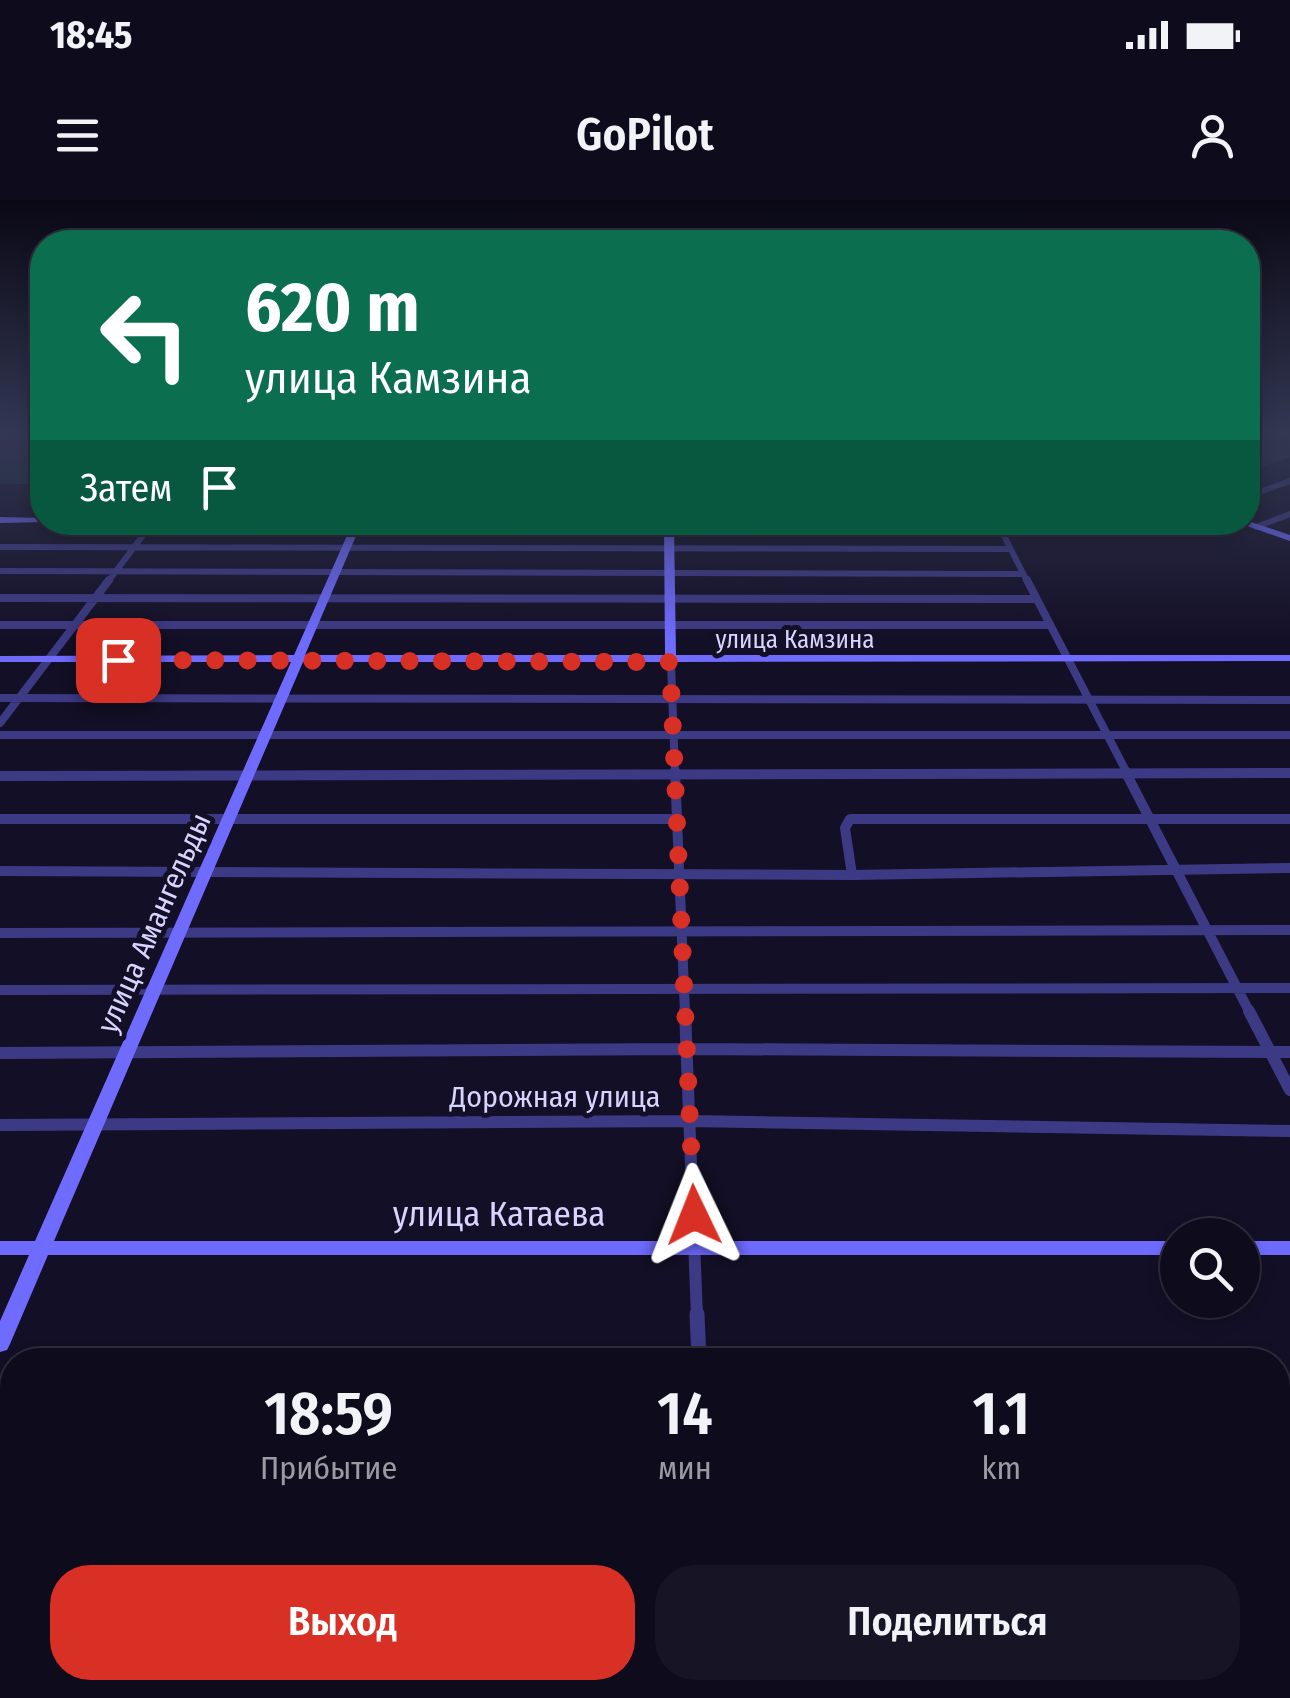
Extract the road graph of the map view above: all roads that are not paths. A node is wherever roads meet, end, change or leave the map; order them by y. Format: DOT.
graph roads {
  1 [pos="1290,514"];
  2 [pos="0,520"];
  3 [pos="30,520"];
  4 [pos="1260,525"];
  5 [pos="1260,528"];
  6 [pos="143,535"];
  7 [pos="352,535"];
  8 [pos="669,535"];
  9 [pos="1002,535"];
  10 [pos="1290,538"];
  11 [pos="0,546"];
  12 [pos="133,547"];
  13 [pos="347,548"];
  14 [pos="670,549"];
  15 [pos="1008,549"];
  16 [pos="0,572"];
  17 [pos="114,572"];
  18 [pos="336,572"];
  19 [pos="670,573"];
  20 [pos="1022,574"];
  21 [pos="0,598"];
  22 [pos="326,598"];
  23 [pos="90,599"];
  24 [pos="1036,599"];
  25 [pos="670,600"];
  26 [pos="1050,624"];
  27 [pos="0,626"];
  28 [pos="71,626"];
  29 [pos="314,626"];
  30 [pos="670,628"];
  31 [pos="1290,658"];
  32 [pos="0,659"];
  33 [pos="46,660"];
  34 [pos="299,660"];
  35 [pos="1068,660"];
  36 [pos="670,662"];
  37 [pos="0,698"];
  38 [pos="18,698"];
  39 [pos="283,699"];
  40 [pos="674,699"];
  41 [pos="1088,700"];
  42 [pos="1290,700"];
  43 [pos="0,722"];
  44 [pos="676,733"];
  45 [pos="0,734"];
  46 [pos="1290,734"];
  47 [pos="265,736"];
  48 [pos="1107,737"];
  49 [pos="1290,772"];
  50 [pos="1126,773"];
  51 [pos="249,774"];
  52 [pos="678,775"];
  53 [pos="0,776"];
  54 [pos="679,818"];
  55 [pos="0,819"];
  56 [pos="1290,819"];
  57 [pos="230,820"];
  58 [pos="1151,822"];
  59 [pos="1290,868"];
  60 [pos="1178,869"];
  61 [pos="0,871"];
  62 [pos="206,872"];
  63 [pos="681,875"];
  64 [pos="852,876"];
  65 [pos="1290,930"];
  66 [pos="1209,931"];
  67 [pos="180,932"];
  68 [pos="0,933"];
  69 [pos="684,934"];
  70 [pos="1240,988"];
  71 [pos="1290,988"];
  72 [pos="155,989"];
  73 [pos="0,990"];
  74 [pos="686,991"];
  75 [pos="688,1049"];
  76 [pos="1272,1052"];
  77 [pos="1290,1052"];
  78 [pos="127,1053"];
  79 [pos="0,1054"];
  80 [pos="1290,1090"];
  81 [pos="690,1121"];
  82 [pos="0,1125"];
  83 [pos="96,1125"];
  84 [pos="1290,1131"];
  85 [pos="695,1246"];
  86 [pos="0,1248"];
  87 [pos="42,1248"];
  88 [pos="1160,1248"];
  89 [pos="1260,1248"];
  90 [pos="1290,1248"];
  91 [pos="0,1344"];
  92 [pos="699,1348"];
  1 -- 4 [label="street"];
  2 -- 3 [label="main road"];
  5 -- 10 [label="main road"];
  6 -- 12 [label="street"];
  7 -- 13 [label="main road, улица Амангельды"];
  8 -- 14 [label="main road"];
  9 -- 15 [label="street"];
  11 -- 12 [label="street"];
  12 -- 13 [label="street"];
  12 -- 17 [label="street"];
  13 -- 14 [label="street"];
  13 -- 18 [label="main road, улица Амангельды"];
  14 -- 15 [label="street"];
  14 -- 19 [label="main road"];
  15 -- 20 [label="street"];
  16 -- 17 [label="street"];
  17 -- 18 [label="street"];
  17 -- 23 [label="street"];
  18 -- 19 [label="street"];
  18 -- 22 [label="main road, улица Амангельды"];
  19 -- 20 [label="street"];
  19 -- 25 [label="main road"];
  20 -- 24 [label="street"];
  21 -- 23 [label="street"];
  22 -- 23 [label="street"];
  22 -- 25 [label="street"];
  22 -- 29 [label="main road, улица Амангельды"];
  23 -- 28 [label="street"];
  24 -- 25 [label="street"];
  24 -- 26 [label="street"];
  25 -- 30 [label="main road"];
  26 -- 30 [label="street"];
  26 -- 35 [label="street"];
  27 -- 28 [label="street"];
  28 -- 29 [label="street"];
  28 -- 33 [label="street"];
  29 -- 30 [label="street"];
  29 -- 34 [label="main road, улица Амангельды"];
  30 -- 36 [label="main road"];
  31 -- 35 [label="main road, улица Камзина"];
  32 -- 33 [label="main road, улица Камзина"];
  33 -- 34 [label="main road, улица Камзина"];
  33 -- 38 [label="street"];
  34 -- 36 [label="main road, улица Камзина"];
  34 -- 39 [label="main road, улица Амангельды"];
  35 -- 36 [label="main road, улица Камзина"];
  35 -- 41 [label="street"];
  36 -- 40 [label="street"];
  37 -- 38 [label="street"];
  38 -- 39 [label="street"];
  38 -- 43 [label="street"];
  39 -- 40 [label="street"];
  39 -- 47 [label="main road, улица Амангельды"];
  40 -- 41 [label="street"];
  40 -- 44 [label="street"];
  41 -- 42 [label="street"];
  41 -- 48 [label="street"];
  44 -- 47 [label="street"];
  44 -- 48 [label="street"];
  44 -- 52 [label="street"];
  45 -- 47 [label="street"];
  46 -- 48 [label="street"];
  47 -- 51 [label="main road, улица Амангельды"];
  48 -- 50 [label="street"];
  49 -- 50 [label="street"];
  50 -- 52 [label="street"];
  50 -- 58 [label="street"];
  51 -- 52 [label="street"];
  51 -- 53 [label="street"];
  51 -- 57 [label="main road, улица Амангельды"];
  52 -- 54 [label="street"];
  54 -- 57 [label="street"];
  54 -- 63 [label="street"];
  55 -- 57 [label="street"];
  56 -- 58 [label="street"];
  57 -- 62 [label="main road, улица Амангельды"];
  58 -- 60 [label="street"];
  58 -- 64 [label="street"];
  59 -- 60 [label="street"];
  60 -- 64 [label="street"];
  60 -- 66 [label="street"];
  61 -- 62 [label="street"];
  62 -- 63 [label="street"];
  62 -- 67 [label="main road, улица Амангельды"];
  63 -- 64 [label="street"];
  63 -- 69 [label="street"];
  65 -- 66 [label="street"];
  66 -- 69 [label="street"];
  66 -- 70 [label="street"];
  67 -- 68 [label="street"];
  67 -- 69 [label="street"];
  67 -- 72 [label="main road, улица Амангельды"];
  69 -- 74 [label="street"];
  70 -- 71 [label="street"];
  70 -- 74 [label="street"];
  70 -- 76 [label="street"];
  72 -- 73 [label="street"];
  72 -- 74 [label="street"];
  72 -- 78 [label="main road, улица Амангельды"];
  74 -- 75 [label="street"];
  75 -- 76 [label="street"];
  75 -- 78 [label="street"];
  75 -- 81 [label="street"];
  76 -- 77 [label="street"];
  76 -- 80 [label="street"];
  78 -- 79 [label="street"];
  78 -- 83 [label="main road, улица Амангельды"];
  81 -- 83 [label="street, Дорожная улица"];
  81 -- 84 [label="street, Дорожная улица"];
  81 -- 85 [label="street"];
  82 -- 83 [label="street, Дорожная улица"];
  83 -- 87 [label="main road, улица Амангельды"];
  85 -- 87 [label="main road, улица Катаева"];
  85 -- 88 [label="main road, улица Катаева"];
  85 -- 92 [label="street"];
  86 -- 87 [label="main road, улица Катаева"];
  87 -- 91 [label="main road, улица Амангельды"];
  89 -- 90 [label="main road"];
}
